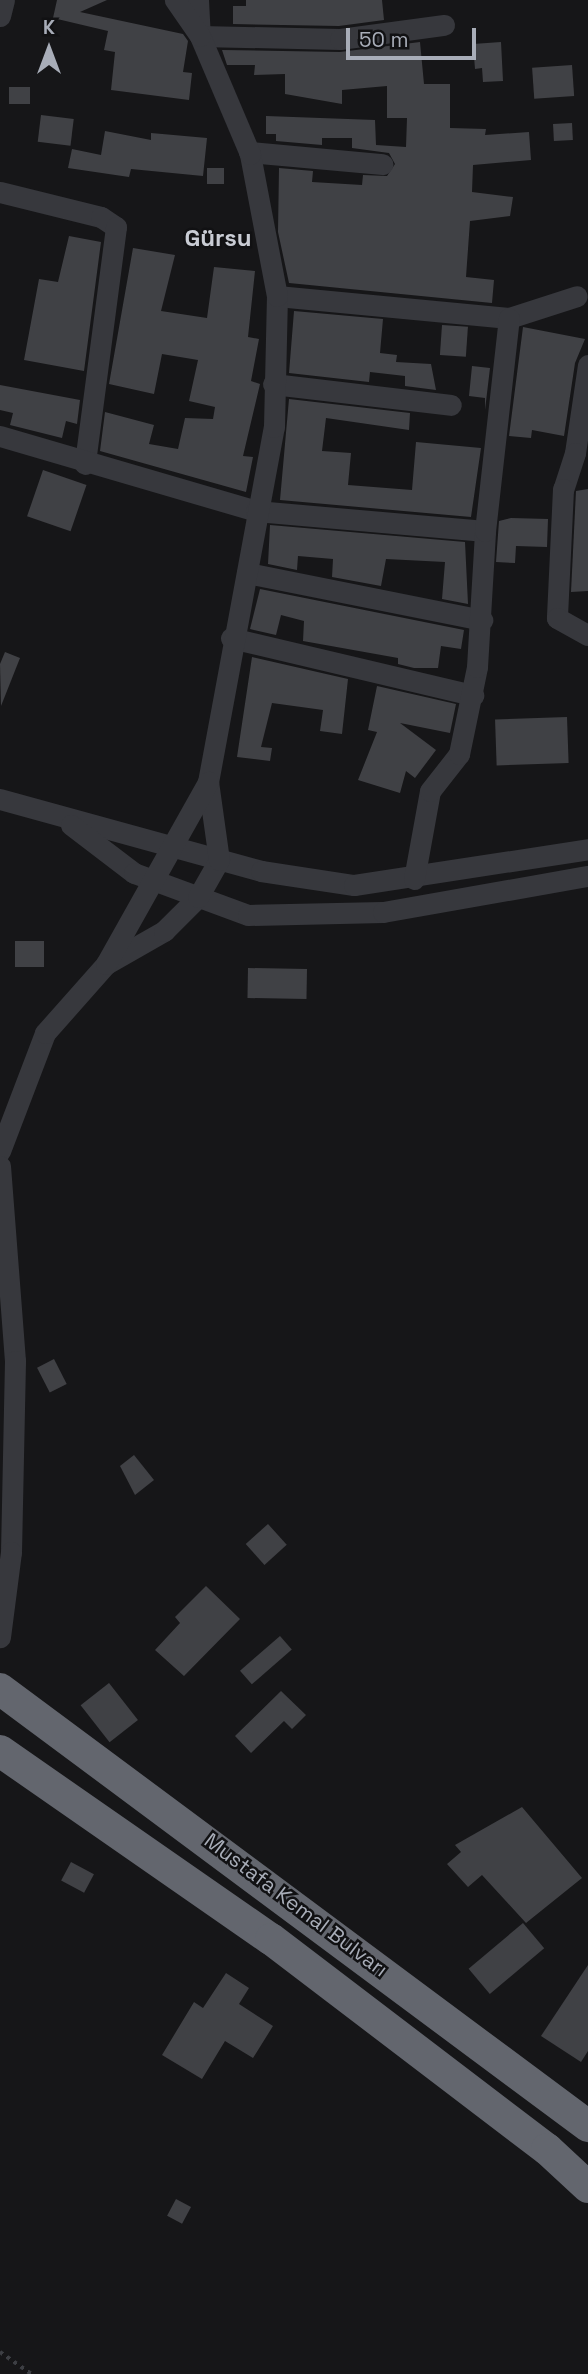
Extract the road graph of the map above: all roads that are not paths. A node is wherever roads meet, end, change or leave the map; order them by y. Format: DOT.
graph roads {
  1 [pos="4,0"];
  2 [pos="175,0"];
  3 [pos="198,0"];
  4 [pos="0,16"];
  5 [pos="444,25"];
  6 [pos="200,36"];
  7 [pos="249,152"];
  8 [pos="382,164"];
  9 [pos="0,192"];
  10 [pos="277,296"];
  11 [pos="577,296"];
  12 [pos="509,318"];
  13 [pos="588,365"];
  14 [pos="273,384"];
  15 [pos="451,405"];
  16 [pos="0,436"];
  17 [pos="85,464"];
  18 [pos="256,511"];
  19 [pos="485,531"];
  20 [pos="247,573"];
  21 [pos="482,620"];
  22 [pos="588,635"];
  23 [pos="231,638"];
  24 [pos="473,695"];
  25 [pos="208,782"];
  26 [pos="0,799"];
  27 [pos="60,817"];
  28 [pos="169,847"];
  29 [pos="588,849"];
  30 [pos="219,860"];
  31 [pos="588,876"];
  32 [pos="151,879"];
  33 [pos="414,879"];
  34 [pos="198,897"];
  35 [pos="106,964"];
  36 [pos="8,1104"];
  37 [pos="0,1151"];
  38 [pos="0,1166"];
  39 [pos="0,1637"];
  40 [pos="0,1689"];
  41 [pos="0,1751"];
  42 [pos="588,2126"];
  43 [pos="588,2187"];
  1 -- 4 [label="street"];
  2 -- 6 [label="street"];
  3 -- 6 [label="street"];
  5 -- 6 [label="street"];
  6 -- 7 [label="street"];
  7 -- 8 [label="street"];
  7 -- 10 [label="street"];
  9 -- 17 [label="street"];
  10 -- 12 [label="street"];
  10 -- 14 [label="street"];
  11 -- 12 [label="street"];
  12 -- 19 [label="street"];
  13 -- 22 [label="street"];
  14 -- 15 [label="street"];
  14 -- 18 [label="street"];
  16 -- 17 [label="street"];
  17 -- 18 [label="street"];
  18 -- 19 [label="street"];
  18 -- 20 [label="street"];
  19 -- 21 [label="street"];
  20 -- 21 [label="street"];
  20 -- 23 [label="street"];
  21 -- 24 [label="street"];
  23 -- 24 [label="street"];
  23 -- 25 [label="street"];
  24 -- 33 [label="street"];
  25 -- 28 [label="street"];
  25 -- 30 [label="street"];
  26 -- 27 [label="street"];
  27 -- 28 [label="street"];
  27 -- 32 [label="street"];
  28 -- 30 [label="street"];
  28 -- 32 [label="street"];
  29 -- 33 [label="street"];
  30 -- 33 [label="street"];
  30 -- 34 [label="street"];
  31 -- 34 [label="street"];
  32 -- 34 [label="street"];
  32 -- 35 [label="street"];
  34 -- 35 [label="street"];
  35 -- 36 [label="street"];
  36 -- 37 [label="street"];
  38 -- 39 [label="street"];
  40 -- 42 [label="highway, Mustafa Kemal Bulvarı"];
  41 -- 43 [label="highway, Mustafa Kemal Bulvarı"];
}
